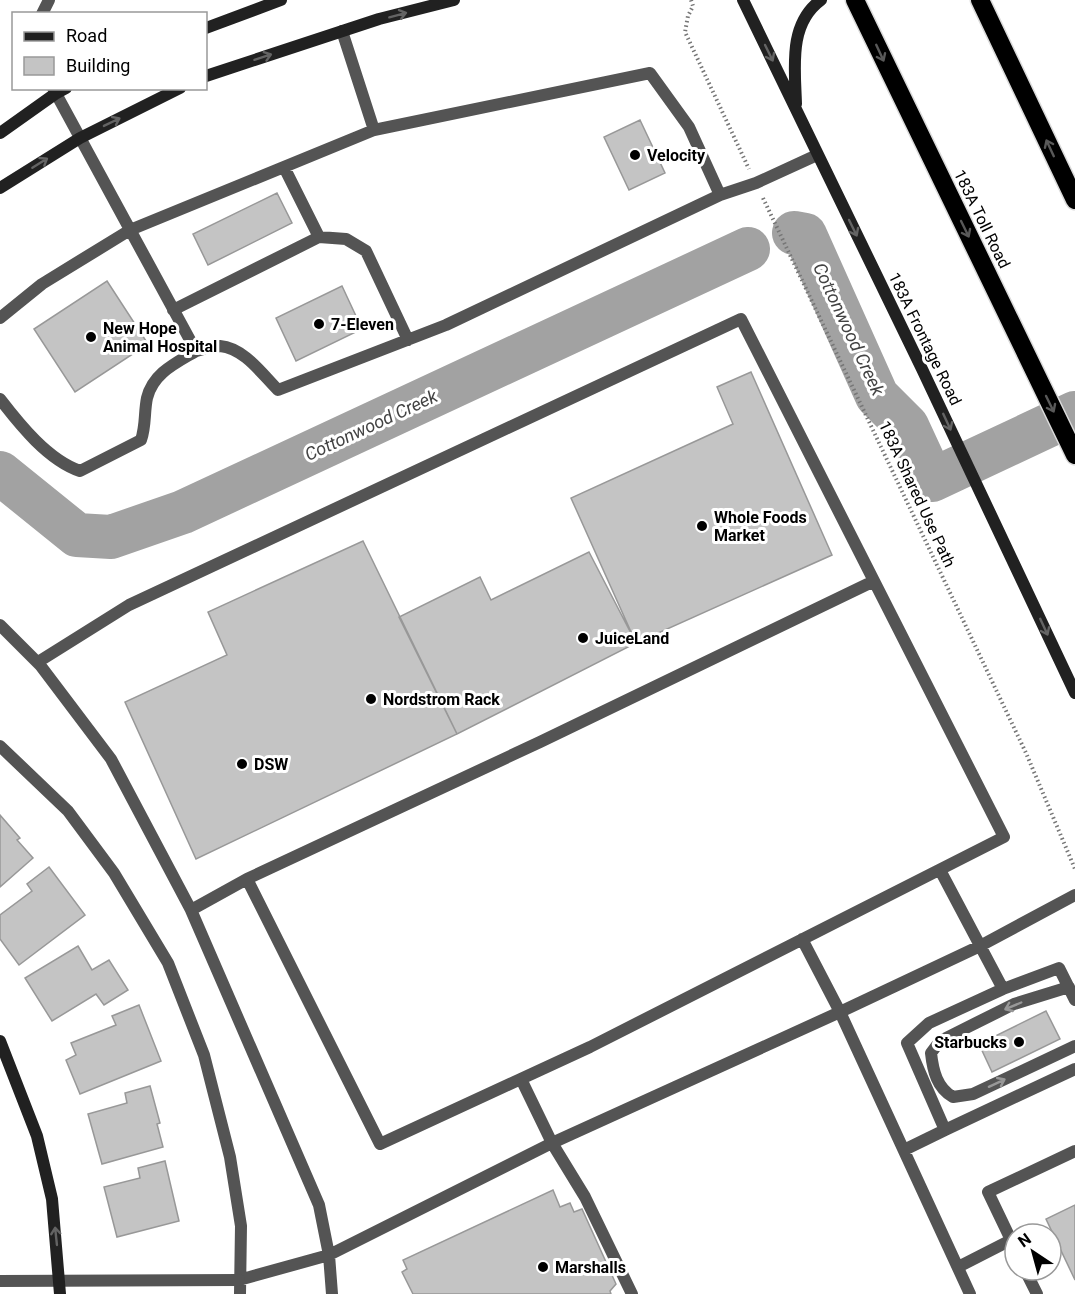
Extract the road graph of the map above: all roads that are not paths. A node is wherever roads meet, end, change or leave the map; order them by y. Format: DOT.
graph roads {
  1 [pos="281,0"];
  2 [pos="454,0"];
  3 [pos="743,0"];
  4 [pos="821,0"];
  5 [pos="855,0"];
  6 [pos="980,0"];
  7 [pos="207,28"];
  8 [pos="342,31"];
  9 [pos="207,76"];
  10 [pos="58,90"];
  11 [pos="176,90"];
  12 [pos="796,110"];
  13 [pos="374,130"];
  14 [pos="0,133"];
  15 [pos="80,138"];
  16 [pos="817,155"];
  17 [pos="284,167"];
  18 [pos="0,188"];
  19 [pos="720,195"];
  20 [pos="1075,201"];
  21 [pos="130,230"];
  22 [pos="319,237"];
  23 [pos="173,310"];
  24 [pos="0,318"];
  25 [pos="408,340"];
  26 [pos="196,351"];
  27 [pos="0,399"];
  28 [pos="1075,455"];
  29 [pos="874,581"];
  30 [pos="0,625"];
  31 [pos="38,662"];
  32 [pos="1075,693"];
  33 [pos="0,746"];
  34 [pos="940,870"];
  35 [pos="247,879"];
  36 [pos="1075,896"];
  37 [pos="191,910"];
  38 [pos="802,939"];
  39 [pos="980,946"];
  40 [pos="1069,987"];
  41 [pos="1003,989"];
  42 [pos="1075,1000"];
  43 [pos="840,1012"];
  44 [pos="0,1041"];
  45 [pos="1075,1046"];
  46 [pos="1075,1069"];
  47 [pos="520,1079"];
  48 [pos="945,1130"];
  49 [pos="552,1143"];
  50 [pos="904,1150"];
  51 [pos="1075,1151"];
  52 [pos="1003,1223"];
  53 [pos="1003,1248"];
  54 [pos="329,1255"];
  55 [pos="958,1267"];
  56 [pos="239,1280"];
  57 [pos="0,1281"];
  58 [pos="60,1281"];
  59 [pos="60,1294"];
  60 [pos="240,1294"];
  61 [pos="332,1294"];
  62 [pos="632,1294"];
  63 [pos="970,1294"];
  1 -- 7 [label="main road"];
  8 -- 2 [label="main road, one-way"];
  3 -- 12 [label="main road, 183A Frontage Road, one-way"];
  4 -- 12 [label="main road"];
  5 -- 28 [label="highway, 183A Toll Road, one-way"];
  20 -- 6 [label="highway, one-way"];
  9 -- 8 [label="main road, one-way"];
  8 -- 13 [label="street"];
  10 -- 14 [label="main road"];
  10 -- 15 [label="street"];
  15 -- 11 [label="main road, one-way"];
  12 -- 16 [label="main road, 183A Frontage Road"];
  13 -- 17 [label="street"];
  13 -- 19 [label="street"];
  18 -- 15 [label="main road, one-way"];
  15 -- 21 [label="street"];
  16 -- 19 [label="street"];
  16 -- 32 [label="main road, 183A Frontage Road, one-way"];
  17 -- 21 [label="street"];
  17 -- 22 [label="street"];
  19 -- 25 [label="street"];
  21 -- 23 [label="street"];
  21 -- 24 [label="street"];
  22 -- 23 [label="street"];
  22 -- 25 [label="street"];
  23 -- 26 [label="street"];
  25 -- 26 [label="street"];
  26 -- 27 [label="street"];
  29 -- 31 [label="street"];
  29 -- 34 [label="street"];
  29 -- 35 [label="street"];
  30 -- 31 [label="street"];
  31 -- 37 [label="street"];
  33 -- 56 [label="street"];
  34 -- 38 [label="street"];
  34 -- 39 [label="street"];
  35 -- 37 [label="street"];
  35 -- 47 [label="street"];
  36 -- 39 [label="street"];
  37 -- 54 [label="street"];
  38 -- 43 [label="street"];
  38 -- 47 [label="street"];
  39 -- 41 [label="street"];
  39 -- 43 [label="street"];
  40 -- 41 [label="street"];
  40 -- 42 [label="street"];
  40 -- 45 [label="street, one-way"];
  41 -- 48 [label="street"];
  43 -- 49 [label="street"];
  43 -- 50 [label="street"];
  58 -- 44 [label="main road, one-way"];
  46 -- 48 [label="street"];
  47 -- 49 [label="street"];
  48 -- 50 [label="street"];
  49 -- 54 [label="street"];
  49 -- 62 [label="street"];
  50 -- 55 [label="street"];
  51 -- 52 [label="street"];
  53 -- 55 [label="street"];
  54 -- 56 [label="street"];
  54 -- 61 [label="street"];
  55 -- 63 [label="street"];
  56 -- 58 [label="street"];
  56 -- 60 [label="street"];
  57 -- 58 [label="street"];
  58 -- 59 [label="main road"];
}
